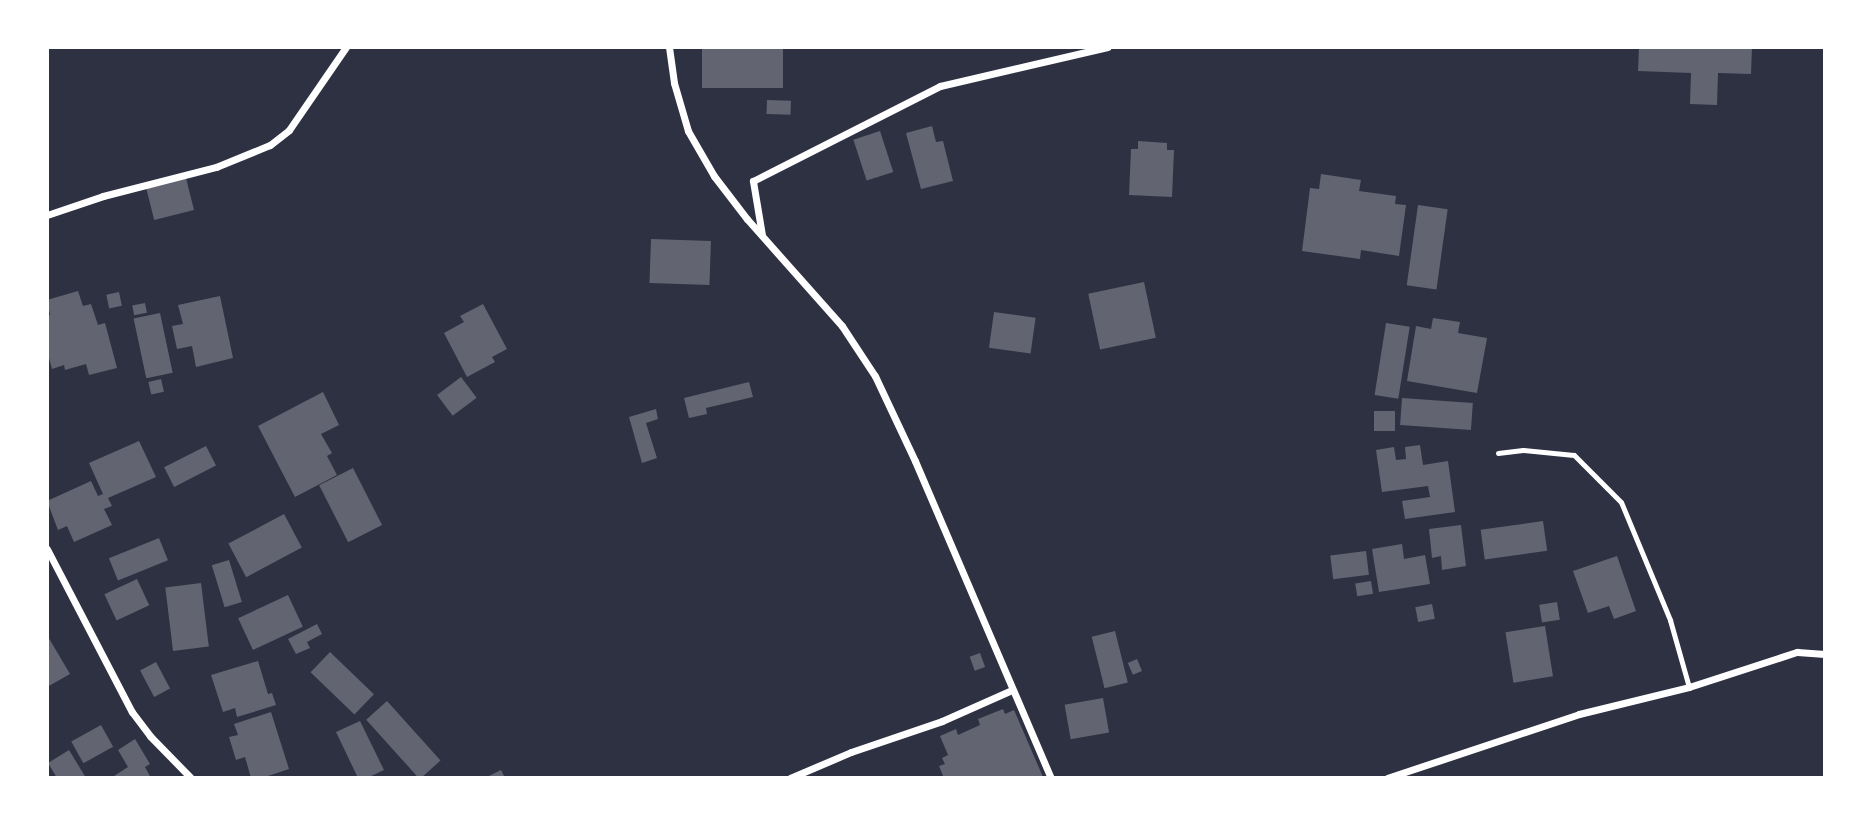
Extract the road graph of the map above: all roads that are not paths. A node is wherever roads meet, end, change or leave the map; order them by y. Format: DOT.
graph roads {
  1 [pos="346,47"];
  2 [pos="670,47"];
  3 [pos="1108,47"];
  4 [pos="47,215"];
  5 [pos="762,235"];
  6 [pos="1498,453"];
  7 [pos="47,549"];
  8 [pos="1825,654"];
  9 [pos="1689,687"];
  10 [pos="1012,690"];
  11 [pos="191,778"];
  12 [pos="790,778"];
  13 [pos="1051,778"];
  14 [pos="1387,778"];
  1 -- 4 [label="street"];
  2 -- 5 [label="street"];
  3 -- 5 [label="street"];
  5 -- 10 [label="street"];
  6 -- 9 [label="lane"];
  7 -- 11 [label="street"];
  8 -- 9 [label="street"];
  9 -- 14 [label="street"];
  10 -- 12 [label="street"];
  10 -- 13 [label="street"];
}
